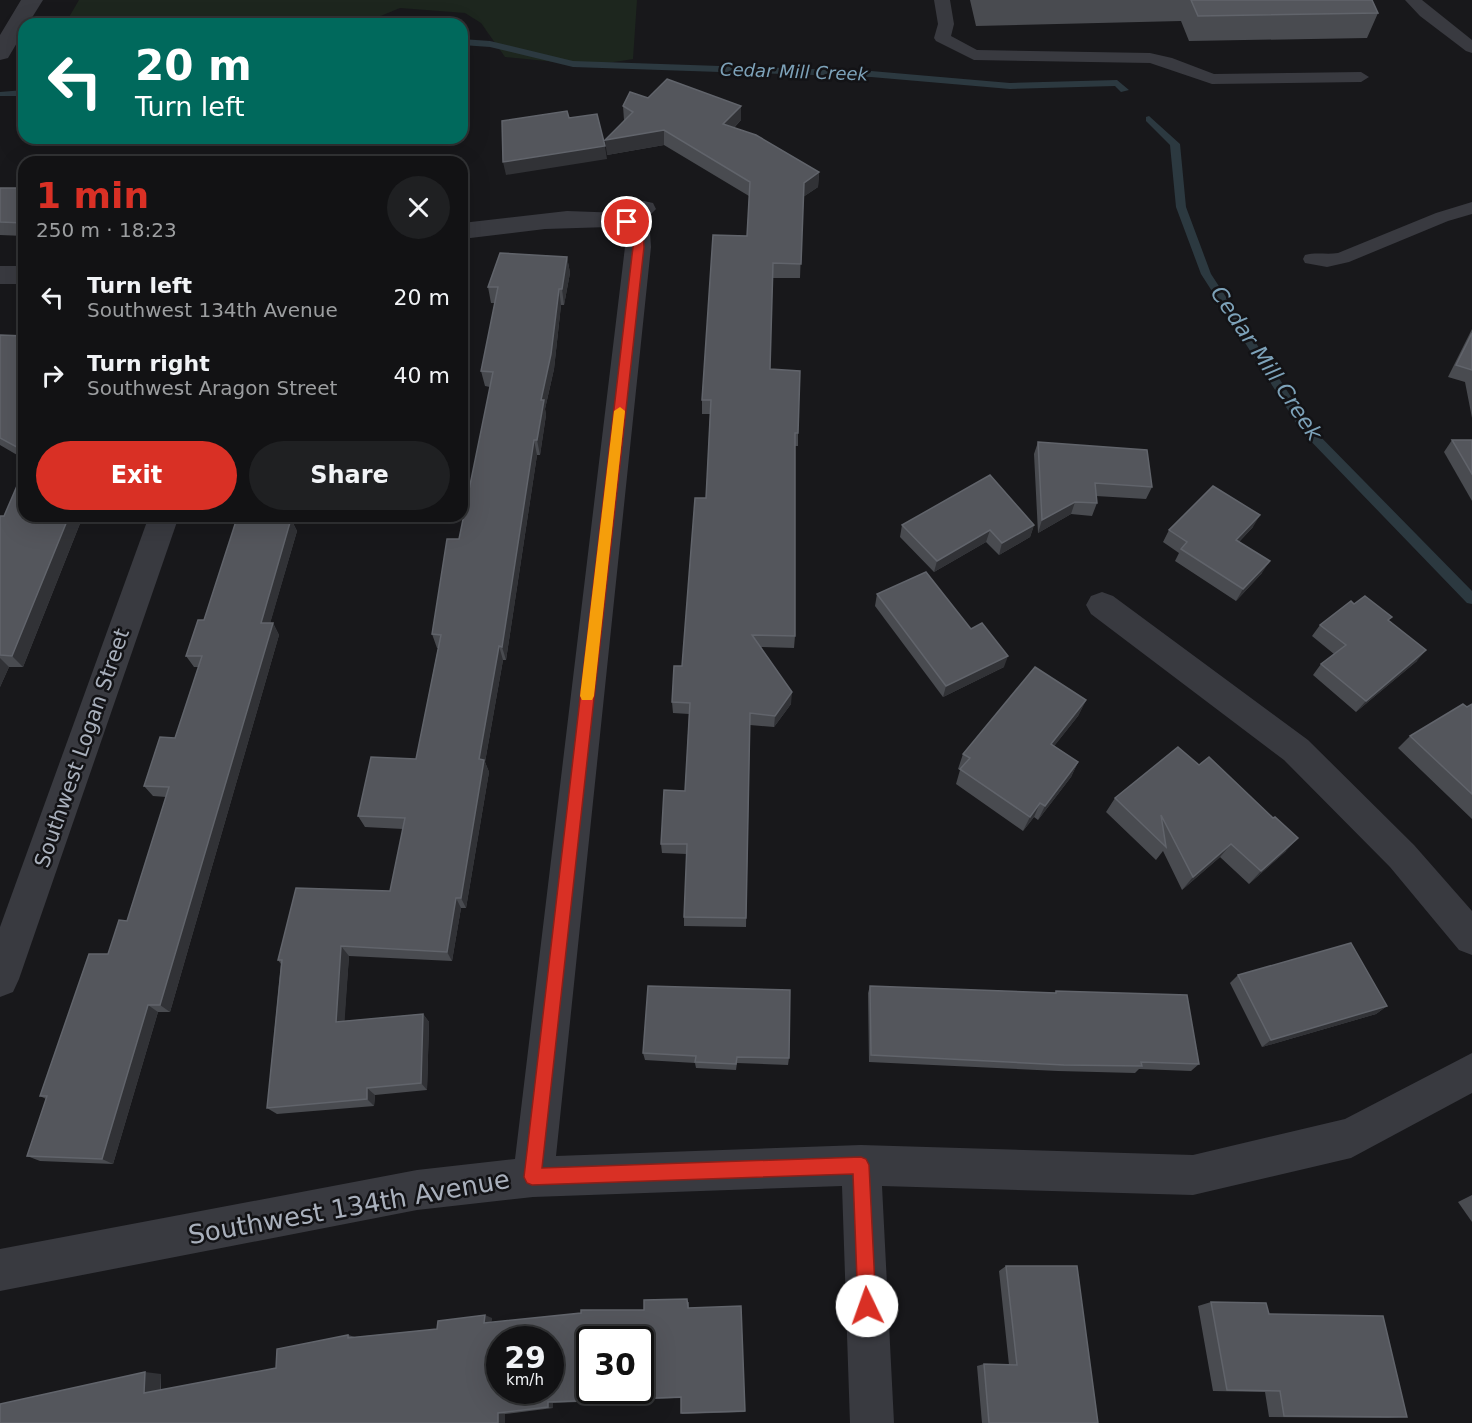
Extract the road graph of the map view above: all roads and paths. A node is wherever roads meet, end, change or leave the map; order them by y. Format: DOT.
graph roads {
  1 [pos="32,0"];
  2 [pos="942,0"];
  3 [pos="1413,0"];
  4 [pos="21,18"];
  5 [pos="18,23"];
  6 [pos="1472,48"];
  7 [pos="0,53"];
  8 [pos="1361,77"];
  9 [pos="1472,208"];
  10 [pos="468,230"];
  11 [pos="1312,259"];
  12 [pos="0,275"];
  13 [pos="18,275"];
  14 [pos="162,522"];
  15 [pos="1102,605"];
  16 [pos="1472,938"];
  17 [pos="0,980"];
  18 [pos="1472,1072"];
  19 [pos="861,1165"];
  20 [pos="532,1177"];
  21 [pos="0,1270"];
  22 [pos="872,1423"];
  1 -- 4 [label="street"];
  2 -- 8 [label="lane"];
  3 -- 6 [label="lane"];
  5 -- 7 [label="street"];
  9 -- 11 [label="lane"];
  10 -- 20 [label="street"];
  12 -- 13 [label="street"];
  14 -- 17 [label="street, Southwest Logan Street"];
  15 -- 16 [label="street"];
  18 -- 19 [label="street, Southwest 134th Avenue"];
  19 -- 20 [label="street, Southwest 134th Avenue"];
  19 -- 22 [label="street"];
  20 -- 21 [label="street, Southwest 134th Avenue"];
}
